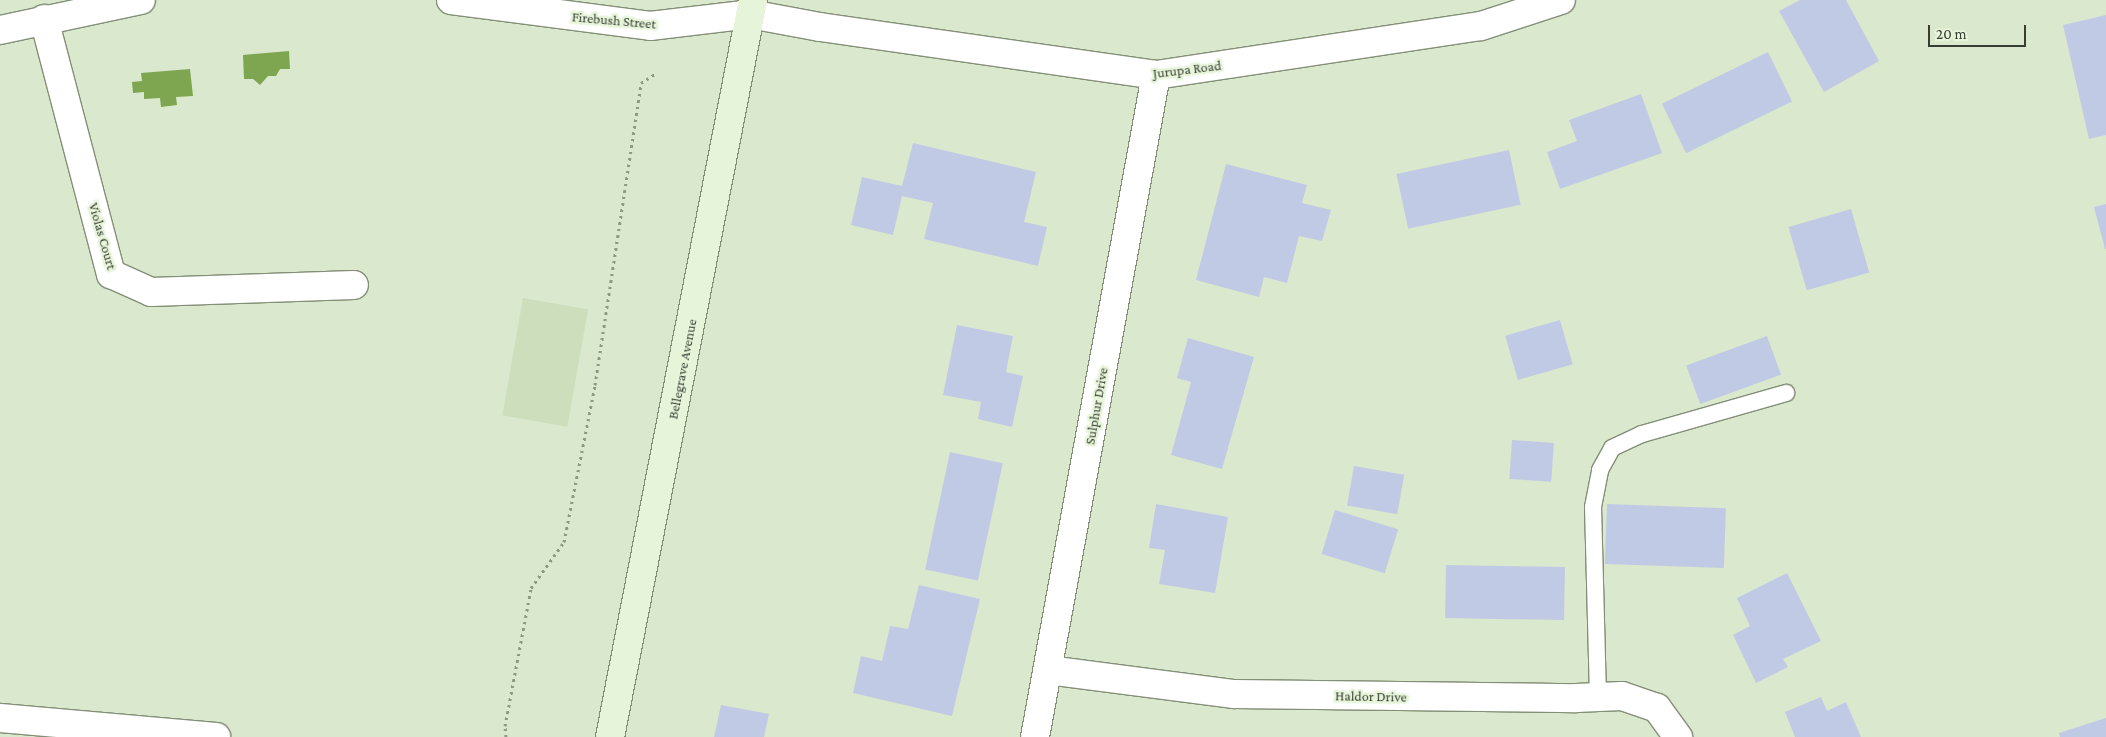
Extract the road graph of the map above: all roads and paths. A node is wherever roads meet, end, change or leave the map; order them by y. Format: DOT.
graph roads {
  1 [pos="141,0"];
  2 [pos="451,0"];
  3 [pos="727,0"];
  4 [pos="1561,0"];
  5 [pos="751,7"];
  6 [pos="44,19"];
  7 [pos="0,30"];
  8 [pos="655,74"];
  9 [pos="1156,75"];
  10 [pos="354,285"];
  11 [pos="1786,393"];
  12 [pos="1048,670"];
  13 [pos="1598,697"];
  14 [pos="0,718"];
  15 [pos="216,737"];
  16 [pos="506,737"];
  17 [pos="610,737"];
  18 [pos="1035,737"];
  19 [pos="1678,737"];
  1 -- 6 [label="street"];
  2 -- 5 [label="street, Firebush Street"];
  3 -- 5 [label="street"];
  4 -- 9 [label="street, Jurupa Road"];
  5 -- 9 [label="street, Jurupa Road"];
  5 -- 17 [label="main road, Bellegrave Avenue"];
  6 -- 7 [label="street"];
  6 -- 10 [label="street, Violas Court"];
  8 -- 16 [label="path"];
  9 -- 12 [label="street, Sulphur Drive"];
  11 -- 13 [label="lane"];
  12 -- 13 [label="street, Haldor Drive"];
  12 -- 18 [label="street, Sulphur Drive"];
  13 -- 19 [label="street, Haldor Drive"];
  14 -- 15 [label="street"];
}
